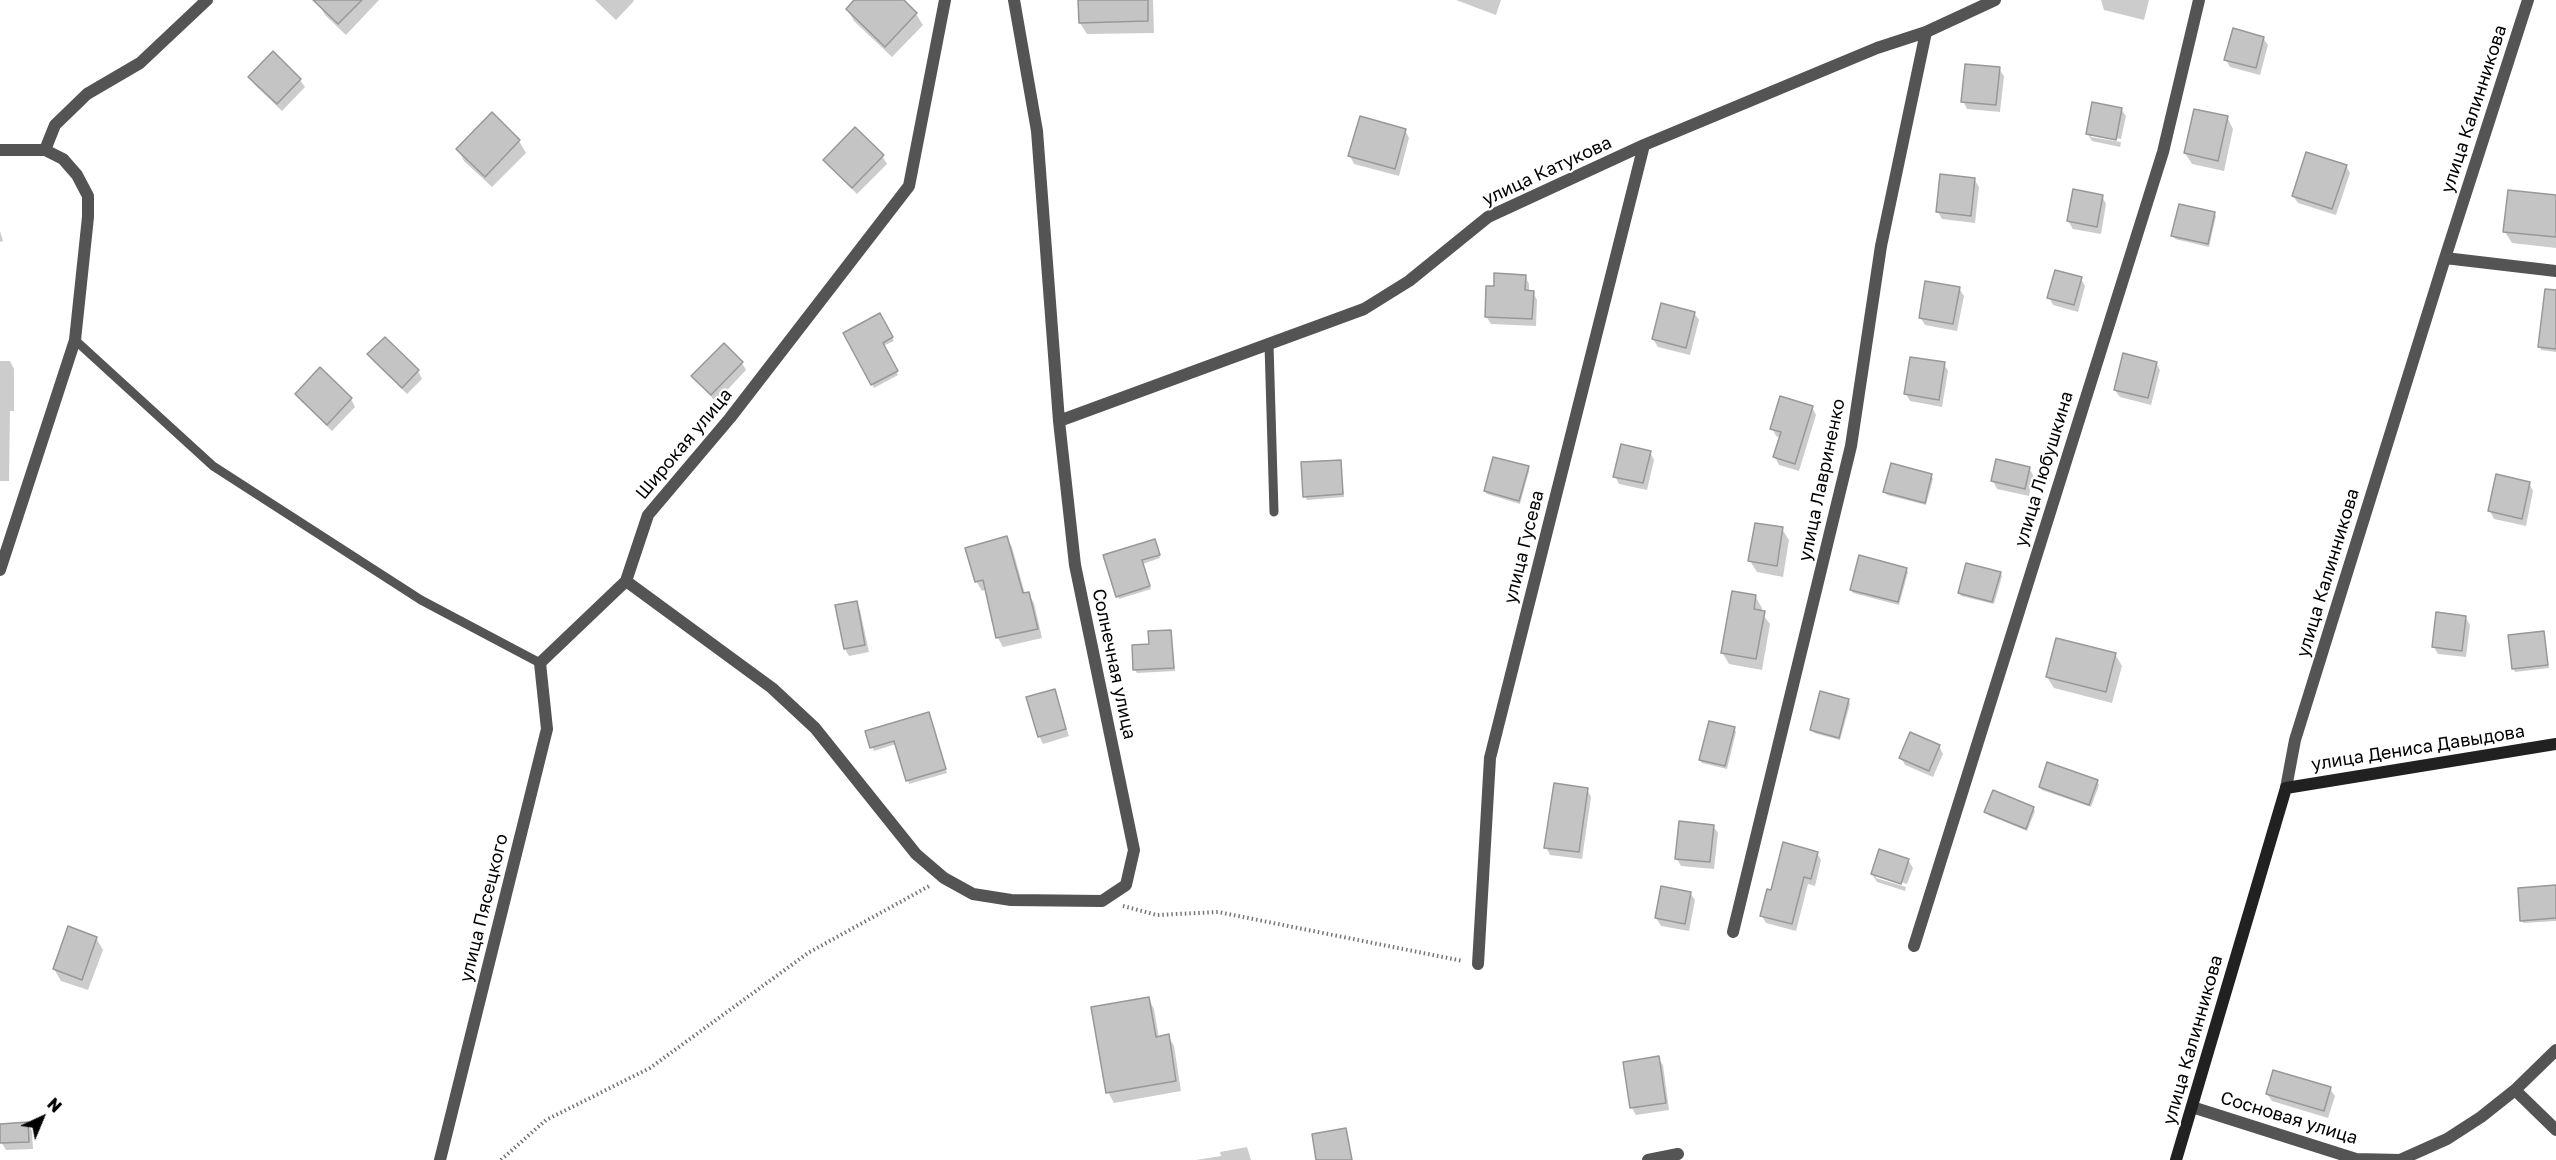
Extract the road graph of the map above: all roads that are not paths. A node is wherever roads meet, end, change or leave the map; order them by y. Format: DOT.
graph roads {
  1 [pos="207,0"];
  2 [pos="945,0"];
  3 [pos="1014,0"];
  4 [pos="1995,0"];
  5 [pos="2199,0"];
  6 [pos="2528,0"];
  7 [pos="1926,32"];
  8 [pos="1644,145"];
  9 [pos="0,150"];
  10 [pos="45,150"];
  11 [pos="2445,258"];
  12 [pos="2556,271"];
  13 [pos="75,340"];
  14 [pos="1269,345"];
  15 [pos="1059,421"];
  16 [pos="1274,512"];
  17 [pos="0,570"];
  18 [pos="626,581"];
  19 [pos="540,663"];
  20 [pos="2556,744"];
  21 [pos="2286,788"];
  22 [pos="1733,932"];
  23 [pos="1914,946"];
  24 [pos="1478,964"];
  25 [pos="2556,1050"];
  26 [pos="2515,1090"];
  27 [pos="2192,1107"];
  28 [pos="2556,1130"];
  29 [pos="1677,1154"];
  30 [pos="440,1160"];
  31 [pos="1648,1160"];
  32 [pos="2176,1160"];
  1 -- 10 [label="street"];
  2 -- 18 [label="street, Широкая улица"];
  3 -- 15 [label="street, Солнечная улица"];
  4 -- 7 [label="street, улица Катукова"];
  5 -- 23 [label="street, улица Любушкина"];
  6 -- 11 [label="street, улица Калинникова"];
  7 -- 8 [label="street, улица Катукова"];
  7 -- 22 [label="street, улица Лавриненко"];
  8 -- 14 [label="street, улица Катукова"];
  8 -- 24 [label="street, улица Гусева"];
  9 -- 10 [label="street"];
  10 -- 13 [label="street"];
  11 -- 12 [label="street"];
  11 -- 21 [label="street, улица Калинникова"];
  13 -- 17 [label="street"];
  13 -- 19 [label="lane"];
  14 -- 15 [label="street, улица Катукова"];
  14 -- 16 [label="lane"];
  15 -- 18 [label="street, Солнечная улица"];
  18 -- 19 [label="street"];
  19 -- 30 [label="street, улица Пясецкого"];
  20 -- 21 [label="main road, улица Дениса Давыдова"];
  21 -- 27 [label="main road, улица Калинникова"];
  25 -- 26 [label="street, Сосновая улица"];
  26 -- 27 [label="street, Сосновая улица"];
  26 -- 28 [label="street"];
  27 -- 32 [label="main road, улица Калинникова"];
  29 -- 31 [label="street"];
}
